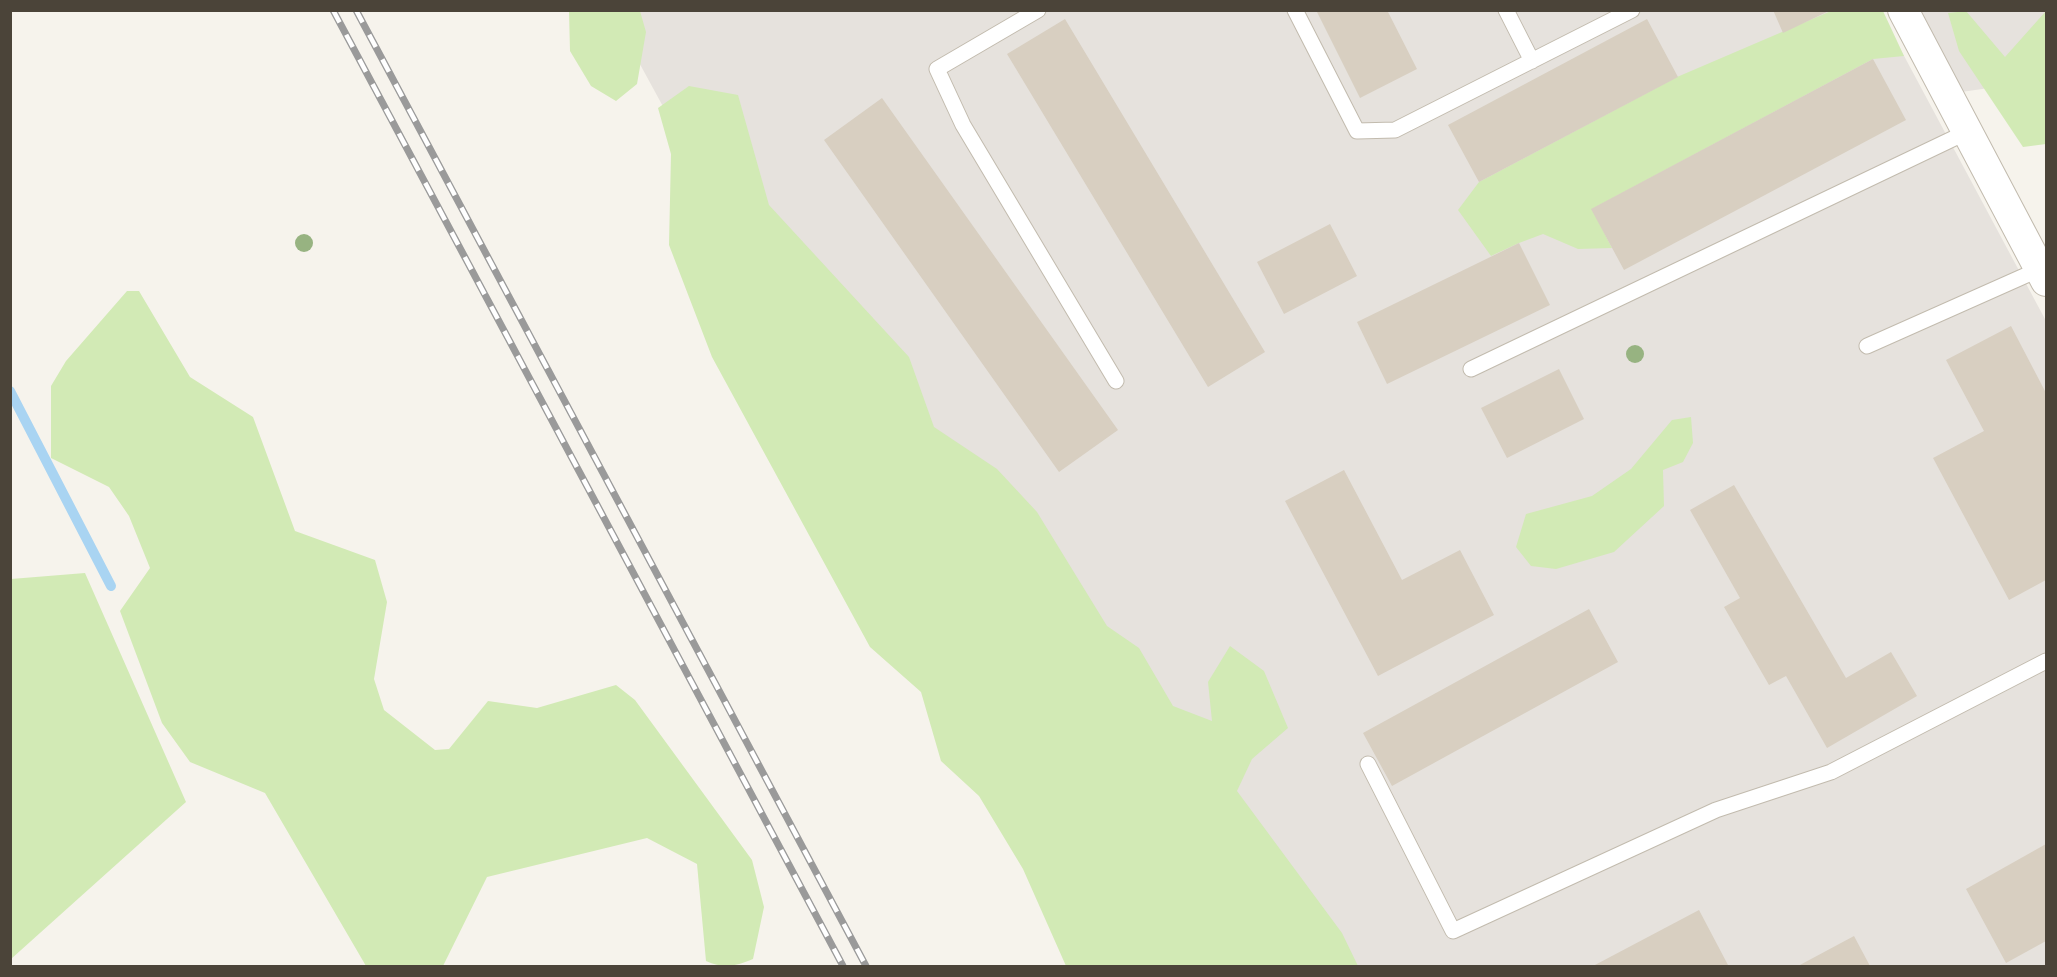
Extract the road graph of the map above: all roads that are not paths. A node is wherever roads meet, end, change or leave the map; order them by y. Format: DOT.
graph roads {
  1 [pos="1038,10"];
  2 [pos="1295,10"];
  3 [pos="1506,10"];
  4 [pos="1632,10"];
  5 [pos="1903,10"];
  6 [pos="1532,61"];
  7 [pos="1967,132"];
  8 [pos="2043,275"];
  9 [pos="1867,346"];
  10 [pos="1471,369"];
  11 [pos="1116,381"];
  12 [pos="2046,661"];
  13 [pos="1368,764"];
  1 -- 11 [label="lane"];
  2 -- 6 [label="lane"];
  3 -- 6 [label="lane"];
  4 -- 6 [label="lane"];
  5 -- 7 [label="street"];
  7 -- 8 [label="street"];
  7 -- 10 [label="lane"];
  8 -- 9 [label="lane"];
  12 -- 13 [label="lane"];
}
